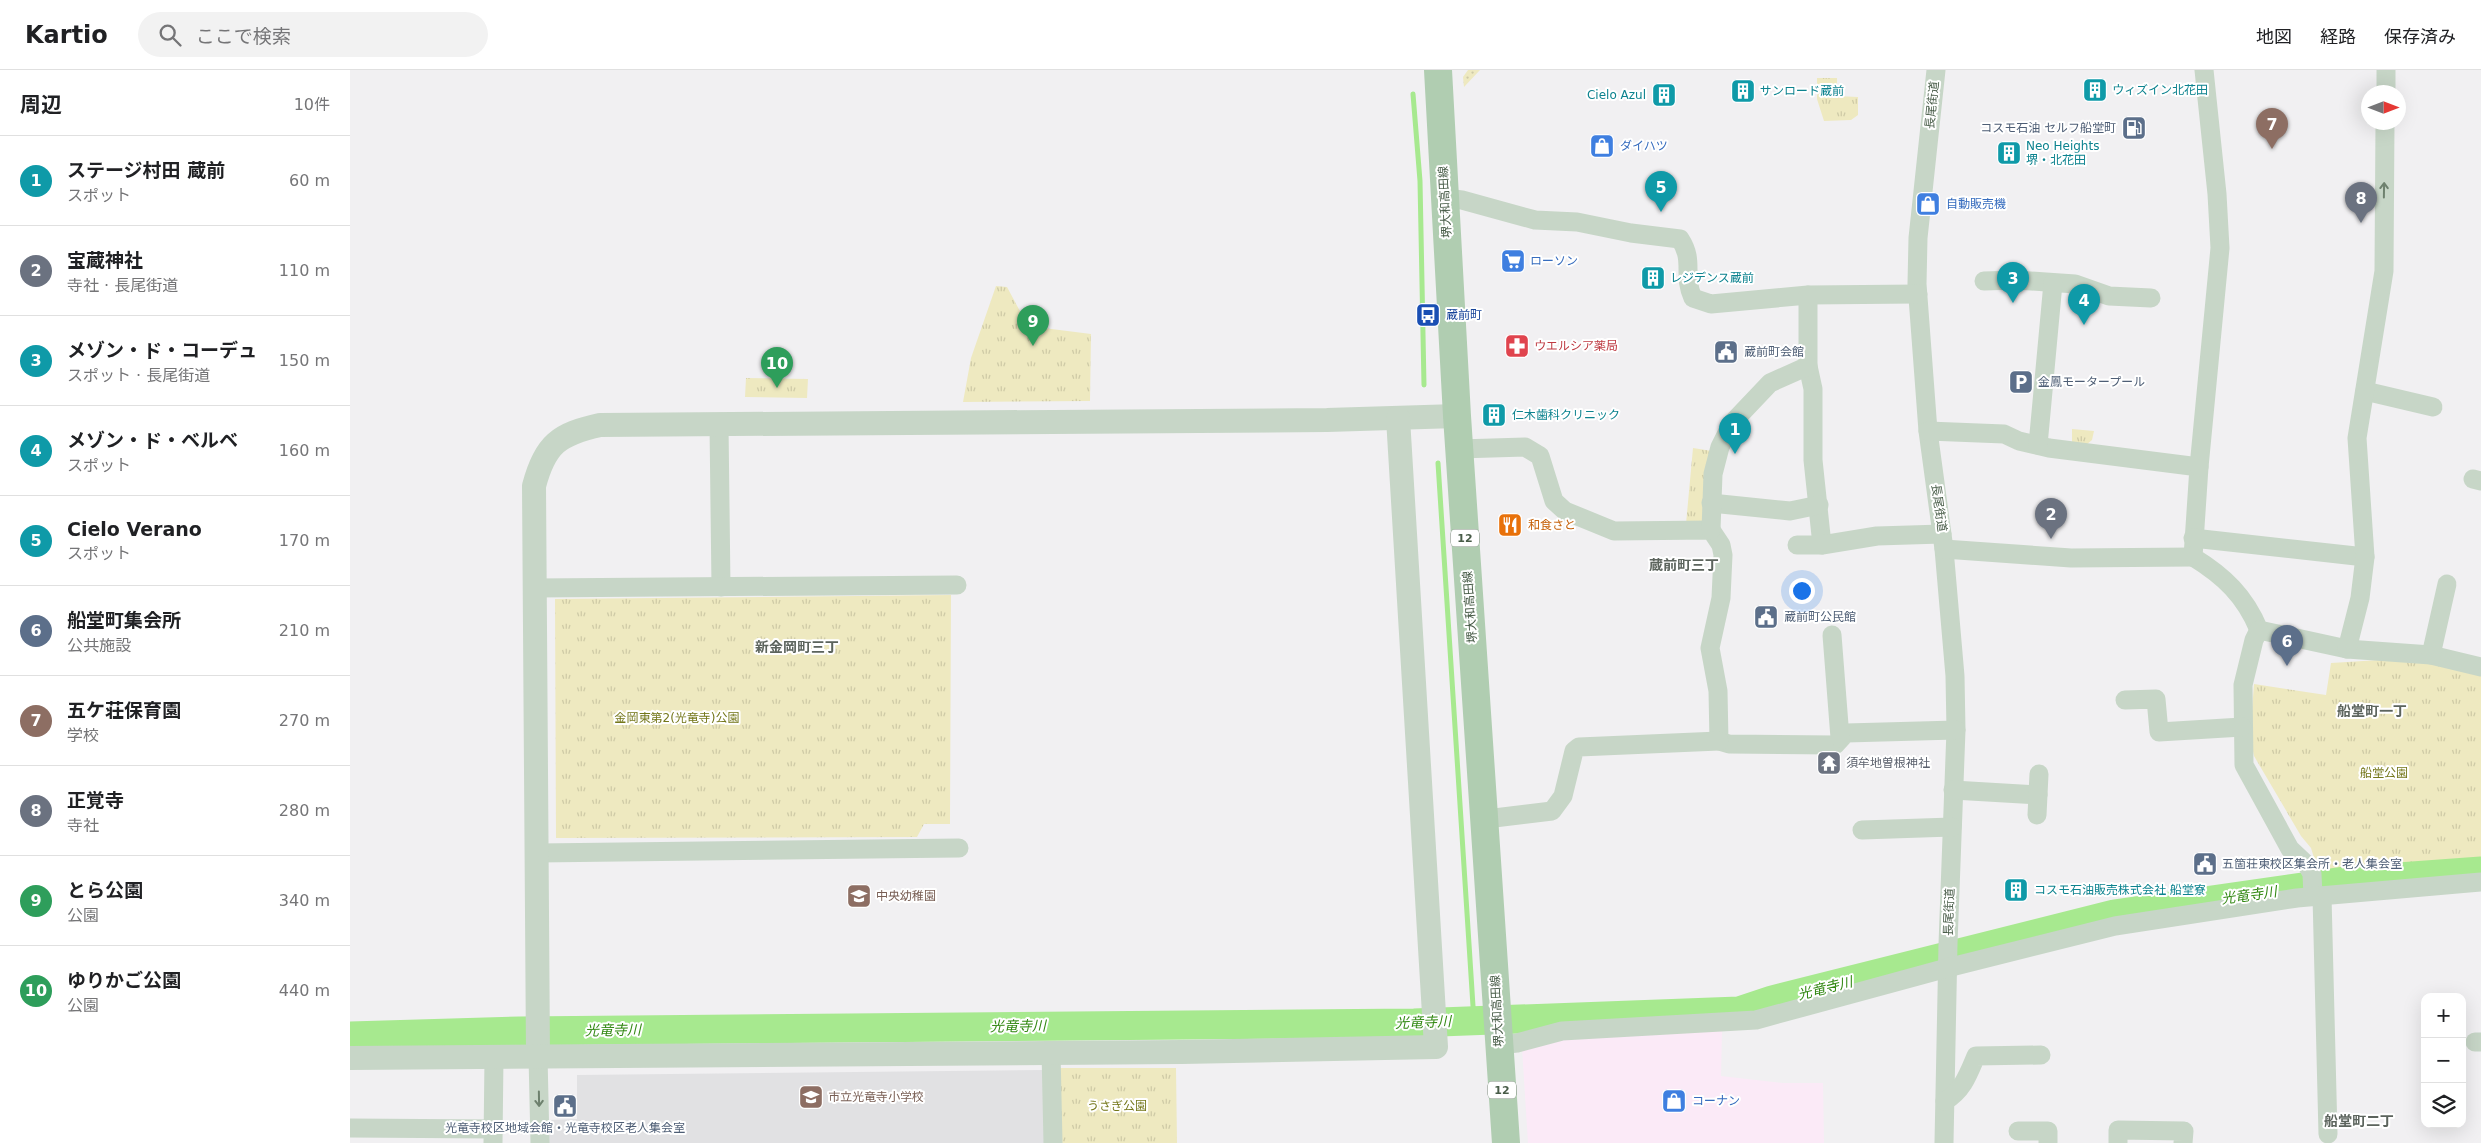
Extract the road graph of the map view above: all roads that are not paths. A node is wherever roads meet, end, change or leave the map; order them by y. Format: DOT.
graph roads {
  1 [pos="1438,70"];
  2 [pos="1936,70"];
  3 [pos="2204,70"];
  4 [pos="2386,70"];
  5 [pos="2386,85"];
  6 [pos="2385,130"];
  7 [pos="1445,198"];
  8 [pos="1984,281"];
  9 [pos="2053,283"];
  10 [pos="1918,294"];
  11 [pos="1808,296"];
  12 [pos="2151,298"];
  13 [pos="1808,366"];
  14 [pos="2365,391"];
  15 [pos="2433,407"];
  16 [pos="1457,416"];
  17 [pos="1398,418"];
  18 [pos="719,424"];
  19 [pos="1928,431"];
  20 [pos="2038,446"];
  21 [pos="1459,448"];
  22 [pos="2199,467"];
  23 [pos="1711,503"];
  24 [pos="1819,505"];
  25 [pos="1711,530"];
  26 [pos="2193,538"];
  27 [pos="1943,542"];
  28 [pos="1797,545"];
  29 [pos="1822,545"];
  30 [pos="2364,557"];
  31 [pos="2194,558"];
  32 [pos="2447,584"];
  33 [pos="957,585"];
  34 [pos="721,586"];
  35 [pos="535,588"];
  36 [pos="2259,630"];
  37 [pos="1832,634"];
  38 [pos="2347,649"];
  39 [pos="2431,655"];
  40 [pos="2481,667"];
  41 [pos="2125,700"];
  42 [pos="2242,727"];
  43 [pos="1956,730"];
  44 [pos="1840,738"];
  45 [pos="1719,741"];
  46 [pos="2039,774"];
  47 [pos="1953,790"];
  48 [pos="2038,795"];
  49 [pos="2037,815"];
  50 [pos="1486,819"];
  51 [pos="1952,827"];
  52 [pos="1862,830"];
  53 [pos="959,848"];
  54 [pos="538,853"];
  55 [pos="2481,882"];
  56 [pos="2316,896"];
  57 [pos="1948,959"];
  58 [pos="539,1038"];
  59 [pos="1499,1041"];
  60 [pos="1051,1051"];
  61 [pos="2041,1056"];
  62 [pos="494,1057"];
  63 [pos="350,1058"];
  64 [pos="1945,1101"];
  65 [pos="350,1128"];
  66 [pos="2018,1131"];
  67 [pos="2328,1134"];
  68 [pos="493,1136"];
  69 [pos="540,1143"];
  70 [pos="1052,1143"];
  71 [pos="1506,1143"];
  72 [pos="1944,1143"];
  73 [pos="2048,1143"];
  74 [pos="2118,1143"];
  75 [pos="2184,1143"];
  1 -- 7 [label="main road, 堺大和高田線 / 12"];
  2 -- 10 [label="street, 長尾街道"];
  3 -- 22 [label="street"];
  4 -- 5 [label="street"];
  14 -- 6 [label="street, one-way"];
  7 -- 11 [label="street"];
  7 -- 16 [label="main road, 堺大和高田線 / 12"];
  8 -- 9 [label="street"];
  9 -- 12 [label="street"];
  9 -- 20 [label="street"];
  10 -- 11 [label="street"];
  10 -- 19 [label="street, 長尾街道"];
  11 -- 13 [label="street"];
  13 -- 23 [label="street"];
  13 -- 24 [label="street"];
  14 -- 15 [label="street"];
  14 -- 30 [label="street"];
  16 -- 17 [label="street"];
  16 -- 21 [label="main road, 堺大和高田線 / 12"];
  17 -- 18 [label="street"];
  17 -- 60 [label="street"];
  18 -- 34 [label="street"];
  18 -- 35 [label="street"];
  19 -- 20 [label="street"];
  19 -- 27 [label="street, 長尾街道"];
  20 -- 22 [label="street"];
  21 -- 25 [label="street"];
  21 -- 50 [label="main road, 堺大和高田線 / 12"];
  22 -- 26 [label="street"];
  23 -- 24 [label="street"];
  23 -- 25 [label="street"];
  24 -- 29 [label="street"];
  25 -- 45 [label="street"];
  26 -- 30 [label="street"];
  26 -- 31 [label="street"];
  27 -- 29 [label="street"];
  27 -- 31 [label="street"];
  27 -- 43 [label="street, 長尾街道"];
  28 -- 29 [label="street"];
  30 -- 38 [label="street"];
  31 -- 36 [label="street"];
  32 -- 39 [label="street"];
  33 -- 34 [label="street"];
  34 -- 35 [label="street"];
  35 -- 54 [label="street"];
  36 -- 38 [label="street"];
  36 -- 42 [label="street"];
  37 -- 44 [label="street"];
  38 -- 39 [label="street"];
  39 -- 40 [label="street"];
  41 -- 42 [label="street"];
  42 -- 56 [label="street"];
  43 -- 44 [label="street"];
  43 -- 47 [label="street, 長尾街道"];
  44 -- 45 [label="street"];
  45 -- 50 [label="street"];
  46 -- 48 [label="street"];
  47 -- 48 [label="street"];
  47 -- 51 [label="street, 長尾街道"];
  48 -- 49 [label="street"];
  50 -- 59 [label="main road, 堺大和高田線 / 12"];
  51 -- 52 [label="street"];
  51 -- 57 [label="street, 長尾街道"];
  53 -- 54 [label="street"];
  54 -- 58 [label="street"];
  55 -- 56 [label="street"];
  56 -- 57 [label="street"];
  56 -- 67 [label="street"];
  57 -- 59 [label="street"];
  57 -- 64 [label="street, 長尾街道"];
  58 -- 60 [label="street"];
  58 -- 62 [label="street"];
  58 -- 69 [label="street, one-way"];
  59 -- 71 [label="main road, 堺大和高田線 / 12"];
  60 -- 70 [label="street"];
  61 -- 64 [label="street"];
  62 -- 63 [label="street"];
  62 -- 68 [label="street"];
  64 -- 72 [label="street, 長尾街道"];
  65 -- 68 [label="street"];
  66 -- 73 [label="street"];
  74 -- 75 [label="street"];
}
